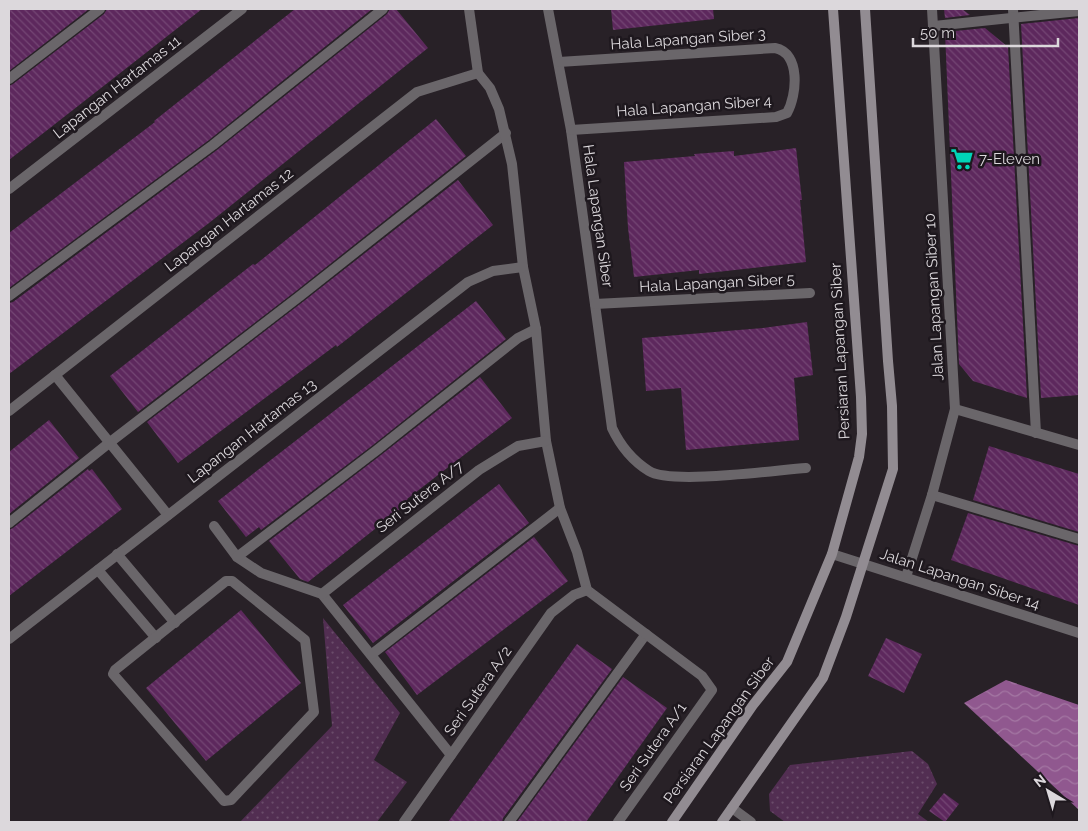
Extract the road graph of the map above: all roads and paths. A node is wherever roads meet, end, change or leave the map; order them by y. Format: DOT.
graph roads {
  1 [pos="100,9"];
  2 [pos="242,9"];
  3 [pos="383,9"];
  4 [pos="469,9"];
  5 [pos="548,9"];
  6 [pos="833,9"];
  7 [pos="865,9"];
  8 [pos="932,9"];
  9 [pos="1079,12"];
  10 [pos="1013,14"];
  11 [pos="934,26"];
  12 [pos="559,62"];
  13 [pos="478,73"];
  14 [pos="9,79"];
  15 [pos="795,83"];
  16 [pos="571,130"];
  17 [pos="506,133"];
  18 [pos="9,189"];
  19 [pos="523,267"];
  20 [pos="810,293"];
  21 [pos="9,296"];
  22 [pos="595,304"];
  23 [pos="536,329"];
  24 [pos="55,375"];
  25 [pos="955,410"];
  26 [pos="9,411"];
  27 [pos="1036,434"];
  28 [pos="546,441"];
  29 [pos="109,443"];
  30 [pos="1079,445"];
  31 [pos="806,468"];
  32 [pos="932,496"];
  33 [pos="560,508"];
  34 [pos="168,515"];
  35 [pos="9,523"];
  36 [pos="214,526"];
  37 [pos="1079,539"];
  38 [pos="117,554"];
  39 [pos="832,554"];
  40 [pos="237,557"];
  41 [pos="864,564"];
  42 [pos="98,570"];
  43 [pos="906,577"];
  44 [pos="587,590"];
  45 [pos="322,594"];
  46 [pos="175,623"];
  47 [pos="1079,633"];
  48 [pos="646,634"];
  49 [pos="156,638"];
  50 [pos="9,639"];
  51 [pos="372,654"];
  52 [pos="451,755"];
  53 [pos="732,808"];
  54 [pos="404,822"];
  55 [pos="509,822"];
  56 [pos="618,822"];
  57 [pos="672,822"];
  58 [pos="722,822"];
  59 [pos="751,822"];
  1 -- 14 [label="street"];
  2 -- 18 [label="street, Lapangan Hartamas 11"];
  3 -- 21 [label="street"];
  4 -- 13 [label="street"];
  5 -- 12 [label="street, Hala Lapangan Siber"];
  6 -- 39 [label="main road, Persiaran Lapangan Siber"];
  7 -- 41 [label="main road"];
  8 -- 11 [label="street, Jalan Lapangan Siber 10"];
  9 -- 10 [label="street"];
  10 -- 11 [label="street"];
  10 -- 27 [label="street"];
  11 -- 25 [label="street, Jalan Lapangan Siber 10"];
  12 -- 15 [label="street, Hala Lapangan Siber 3"];
  12 -- 16 [label="street, Hala Lapangan Siber"];
  13 -- 17 [label="street"];
  13 -- 24 [label="street, Lapangan Hartamas 12"];
  15 -- 16 [label="street, Hala Lapangan Siber 4"];
  16 -- 22 [label="street, Hala Lapangan Siber"];
  17 -- 19 [label="street"];
  17 -- 29 [label="street"];
  19 -- 23 [label="street"];
  19 -- 34 [label="street, Lapangan Hartamas 13"];
  20 -- 22 [label="street, Hala Lapangan Siber 5"];
  22 -- 31 [label="street, Hala Lapangan Siber"];
  23 -- 28 [label="street"];
  23 -- 40 [label="street"];
  24 -- 26 [label="street, Lapangan Hartamas 12"];
  24 -- 29 [label="street"];
  25 -- 27 [label="street"];
  25 -- 32 [label="street, Jalan Lapangan Siber 10"];
  27 -- 30 [label="street"];
  28 -- 33 [label="street"];
  28 -- 45 [label="street, Seri Sutera A/7"];
  29 -- 34 [label="street"];
  29 -- 35 [label="street"];
  32 -- 37 [label="street"];
  32 -- 43 [label="street, Jalan Lapangan Siber 10"];
  33 -- 44 [label="street"];
  33 -- 51 [label="street"];
  34 -- 38 [label="street, Lapangan Hartamas 13"];
  36 -- 40 [label="street"];
  38 -- 42 [label="street, Lapangan Hartamas 13"];
  38 -- 46 [label="street"];
  39 -- 41 [label="street, Jalan Lapangan Siber 14"];
  39 -- 57 [label="main road, Persiaran Lapangan Siber"];
  40 -- 45 [label="street"];
  41 -- 43 [label="street, Jalan Lapangan Siber 14"];
  41 -- 53 [label="main road"];
  42 -- 49 [label="street"];
  42 -- 50 [label="street, Lapangan Hartamas 13"];
  43 -- 47 [label="street, Jalan Lapangan Siber 14"];
  44 -- 48 [label="street"];
  44 -- 52 [label="street, Seri Sutera A/2"];
  45 -- 51 [label="street"];
  46 -- 49 [label="street"];
  46 -- 49 [label="street"];
  48 -- 55 [label="street"];
  48 -- 56 [label="street, Seri Sutera A/1"];
  51 -- 52 [label="street"];
  52 -- 54 [label="street, Seri Sutera A/2"];
  53 -- 58 [label="main road"];
  53 -- 59 [label="street"];
}
